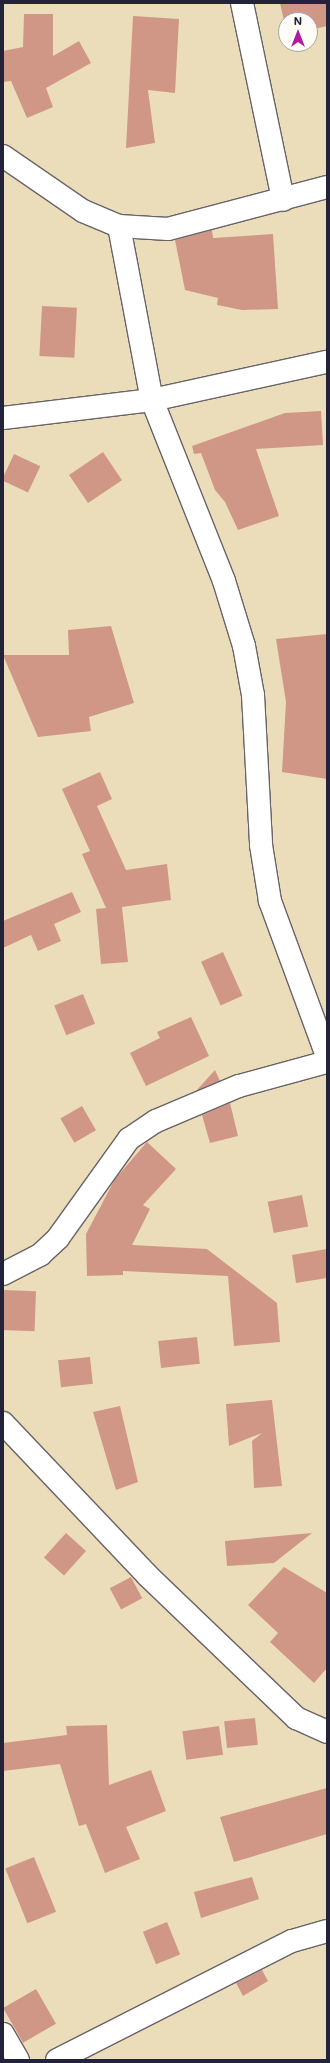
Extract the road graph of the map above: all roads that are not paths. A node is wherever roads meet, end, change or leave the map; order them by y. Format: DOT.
graph roads {
  1 [pos="242,3"];
  2 [pos="3,156"];
  3 [pos="327,187"];
  4 [pos="283,200"];
  5 [pos="119,226"];
  6 [pos="327,362"];
  7 [pos="152,400"];
  8 [pos="3,418"];
  9 [pos="327,1056"];
  10 [pos="327,1062"];
  11 [pos="3,1274"];
  12 [pos="3,1423"];
  13 [pos="327,1732"];
  14 [pos="327,1932"];
  15 [pos="3,2034"];
  16 [pos="18,2060"];
  17 [pos="57,2060"];
  1 -- 4 [label="street"];
  2 -- 5 [label="street"];
  3 -- 4 [label="street"];
  4 -- 5 [label="street"];
  5 -- 7 [label="street"];
  6 -- 7 [label="street"];
  7 -- 8 [label="street"];
  7 -- 9 [label="street"];
  10 -- 11 [label="street"];
  12 -- 13 [label="street"];
  14 -- 17 [label="street"];
  15 -- 16 [label="street"];
}
